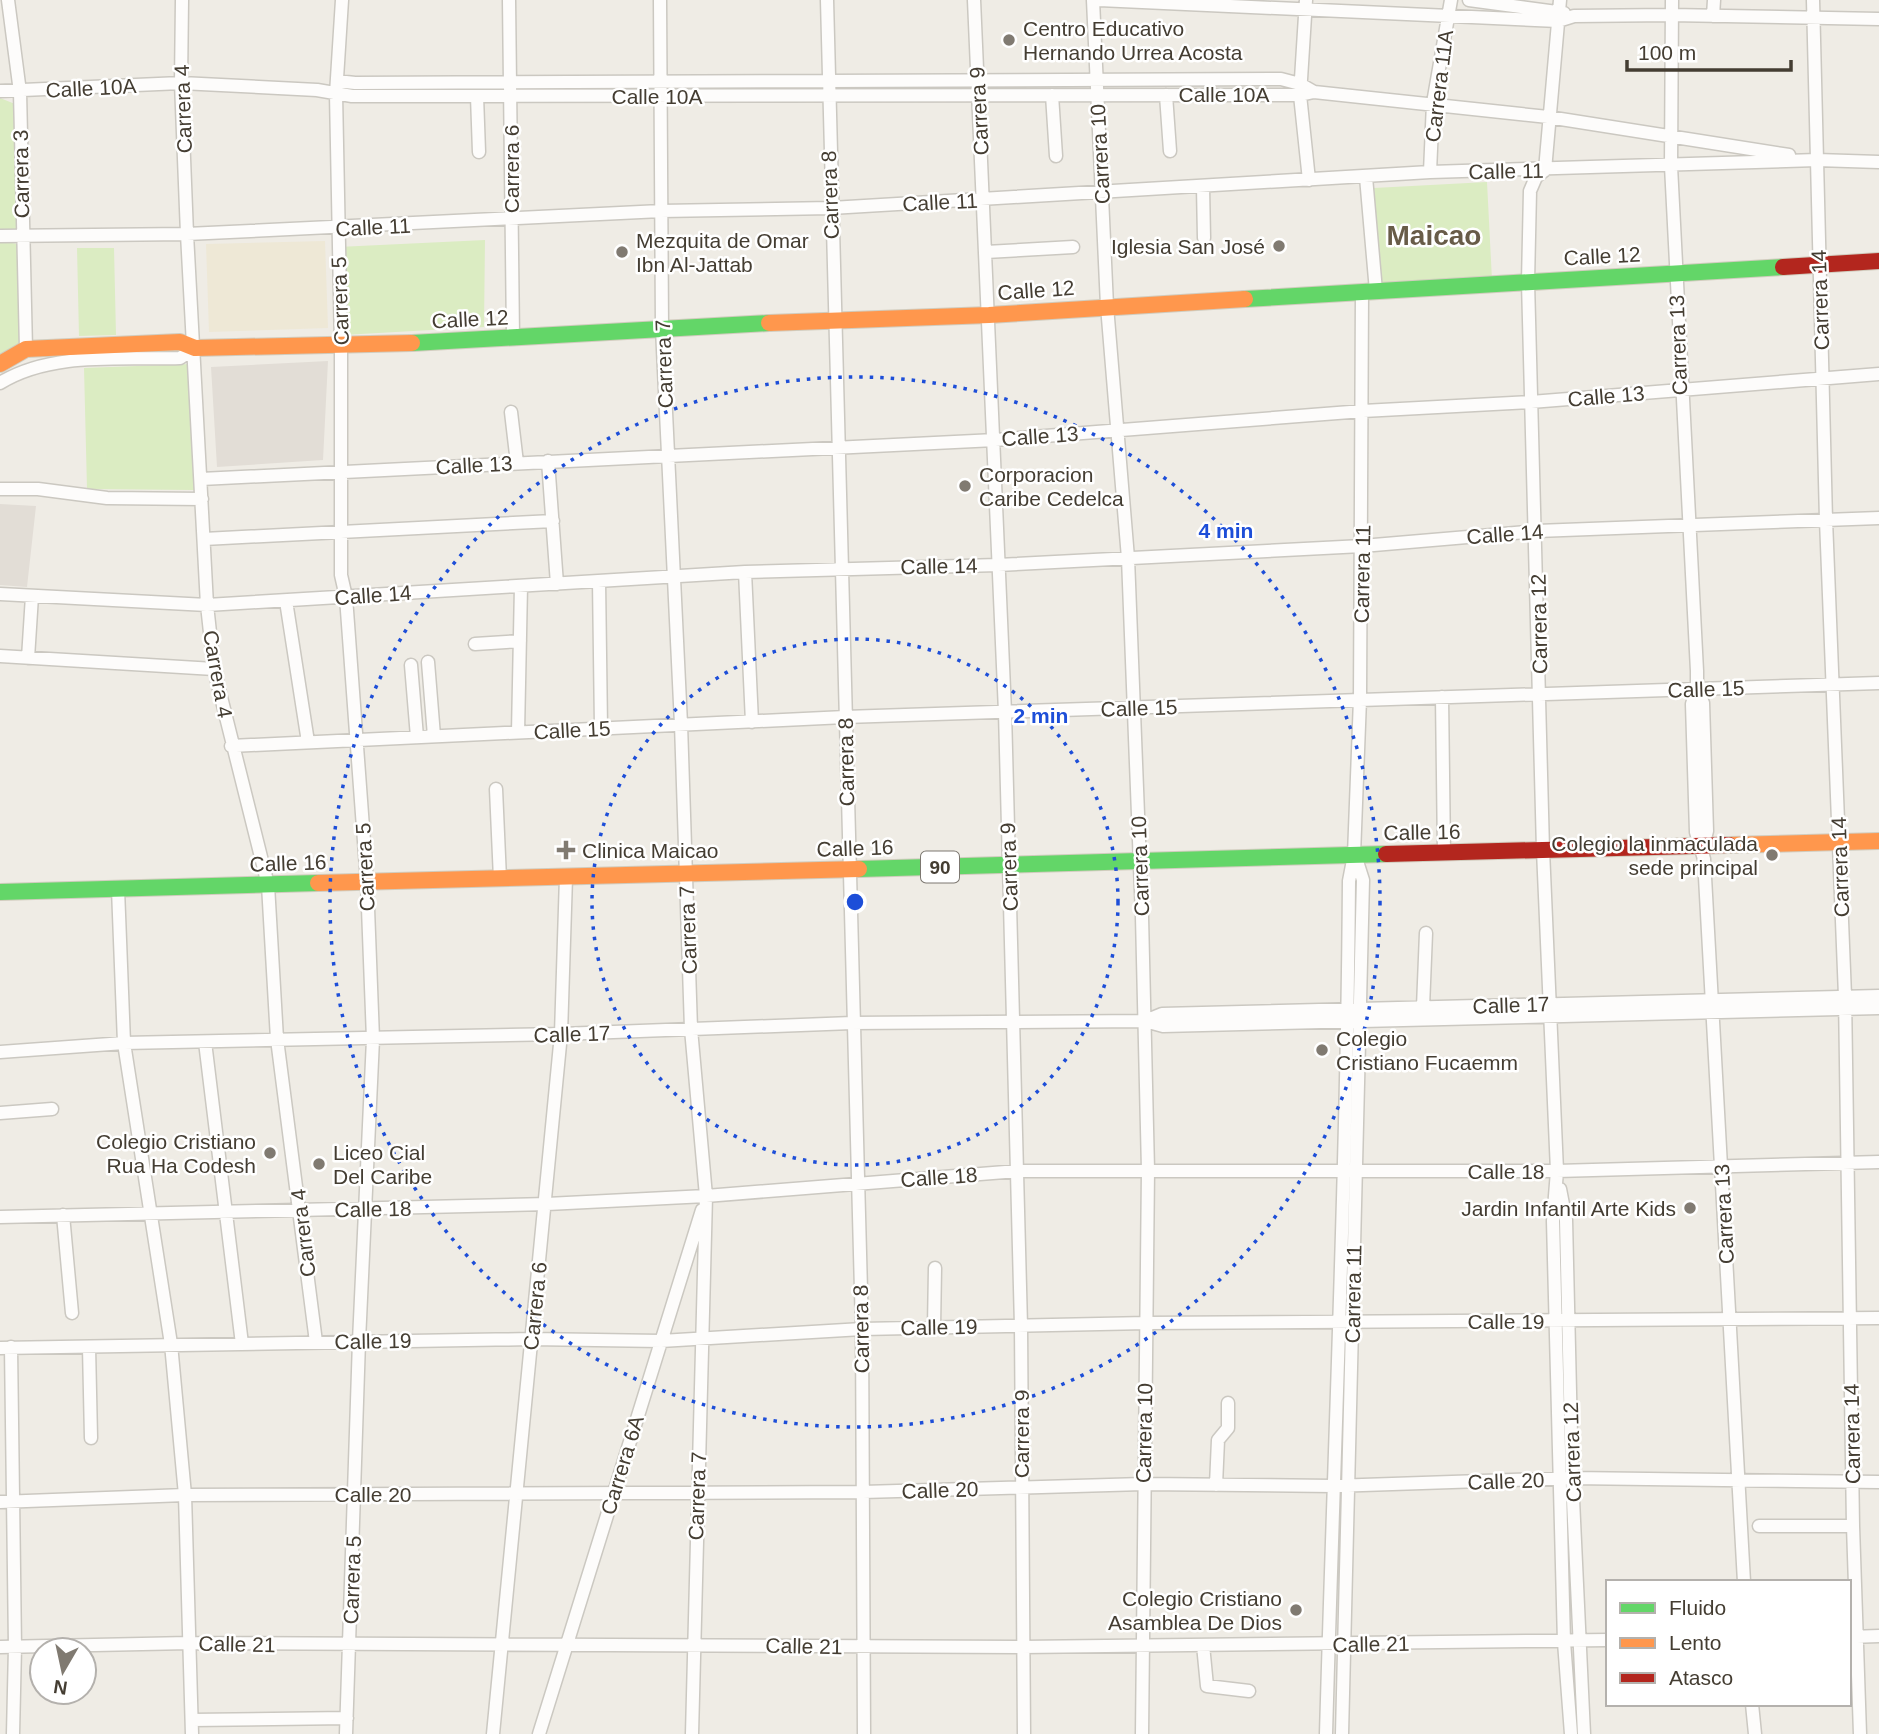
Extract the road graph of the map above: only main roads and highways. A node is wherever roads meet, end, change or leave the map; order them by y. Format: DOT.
graph roads {
  1 [pos="1879,261"];
  2 [pos="0,364"];
  3 [pos="1879,841"];
  4 [pos="0,892"];
  1 -- 2 [label="main road, Calle 12"];
  3 -- 4 [label="main road, Calle 16 / 90"];
}
